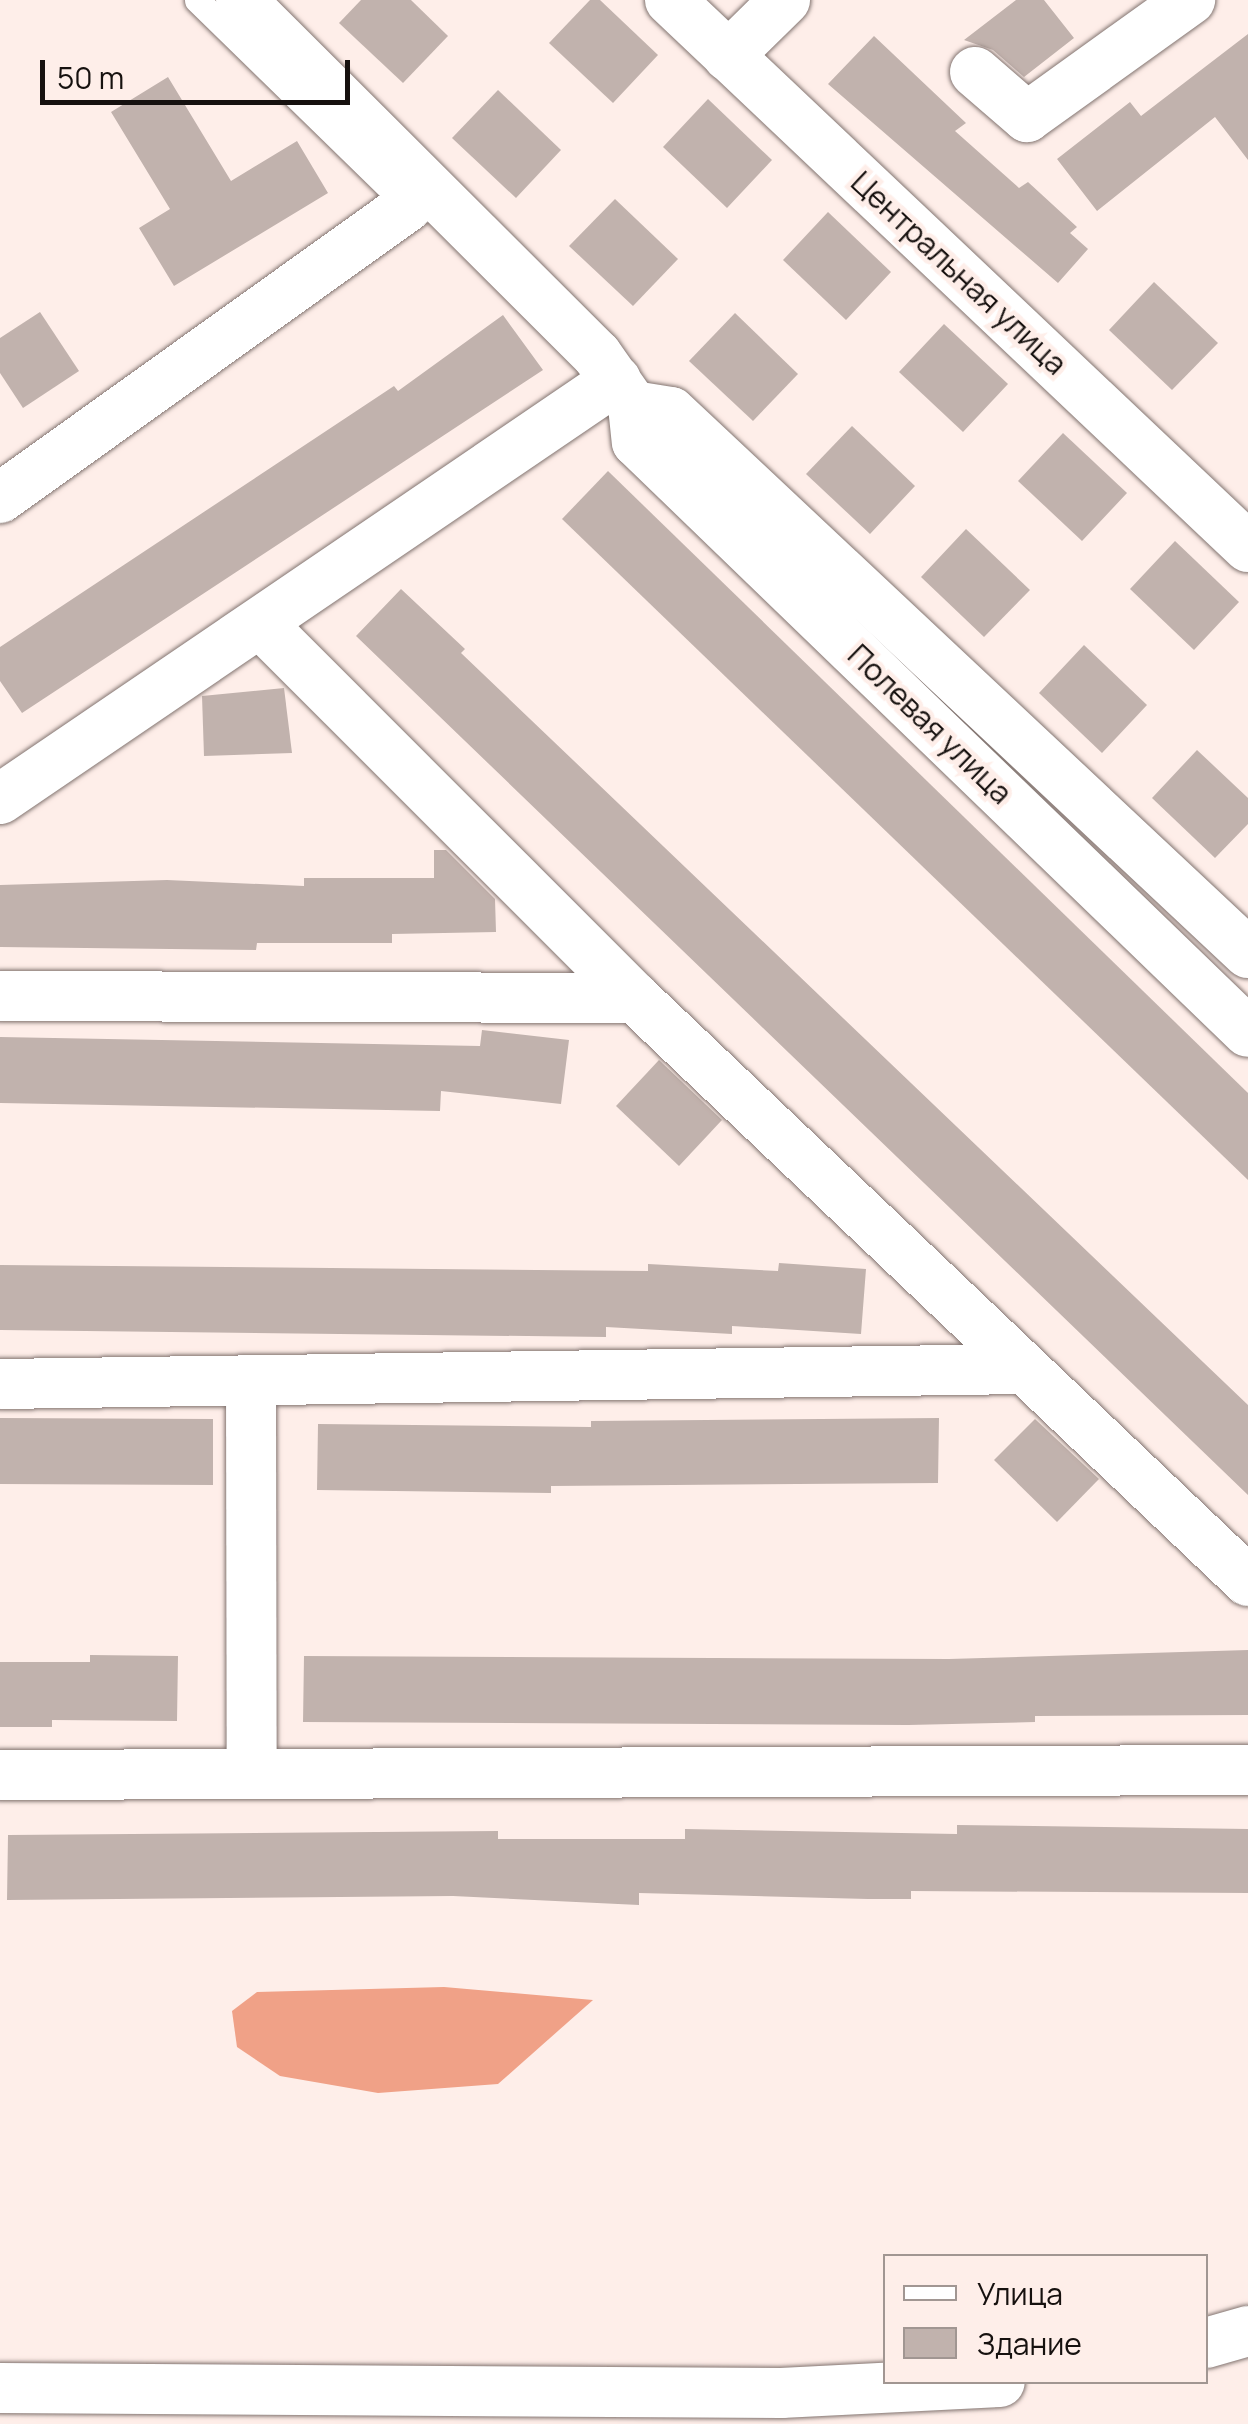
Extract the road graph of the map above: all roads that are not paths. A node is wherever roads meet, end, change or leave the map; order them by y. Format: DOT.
graph roads {
  1 [pos="197,0"];
  2 [pos="241,0"];
  3 [pos="670,0"];
  4 [pos="784,0"];
  5 [pos="1190,0"];
  6 [pos="728,56"];
  7 [pos="975,72"];
  8 [pos="408,206"];
  9 [pos="624,393"];
  10 [pos="0,498"];
  11 [pos="1248,546"];
  12 [pos="262,625"];
  13 [pos="0,800"];
  14 [pos="1119,828"];
  15 [pos="1081,870"];
  16 [pos="1248,952"];
  17 [pos="0,996"];
  18 [pos="635,998"];
  19 [pos="1248,1032"];
  20 [pos="1022,1370"];
  21 [pos="251,1380"];
  22 [pos="0,1384"];
  23 [pos="1248,1581"];
  24 [pos="1248,1770"];
  25 [pos="252,1774"];
  26 [pos="0,1775"];
  27 [pos="1248,2331"];
  28 [pos="1208,2342"];
  29 [pos="960,2384"];
  30 [pos="0,2388"];
  1 -- 8 [label="lane"];
  2 -- 9 [label="street, Полевая улица"];
  3 -- 6 [label="street, Центральная улица"];
  4 -- 6 [label="street"];
  5 -- 7 [label="street"];
  6 -- 11 [label="street, Центральная улица"];
  8 -- 10 [label="street"];
  9 -- 12 [label="street"];
  9 -- 14 [label="street, Полевая улица"];
  9 -- 15 [label="street, Полевая улица"];
  12 -- 13 [label="street"];
  12 -- 18 [label="street"];
  14 -- 15 [label="street"];
  14 -- 16 [label="street, Полевая улица"];
  15 -- 19 [label="street, Полевая улица"];
  17 -- 18 [label="street"];
  18 -- 20 [label="street"];
  20 -- 21 [label="street"];
  20 -- 23 [label="street"];
  21 -- 22 [label="street"];
  21 -- 25 [label="street"];
  24 -- 25 [label="street"];
  25 -- 26 [label="street"];
  27 -- 28 [label="street"];
  29 -- 30 [label="street"];
}
